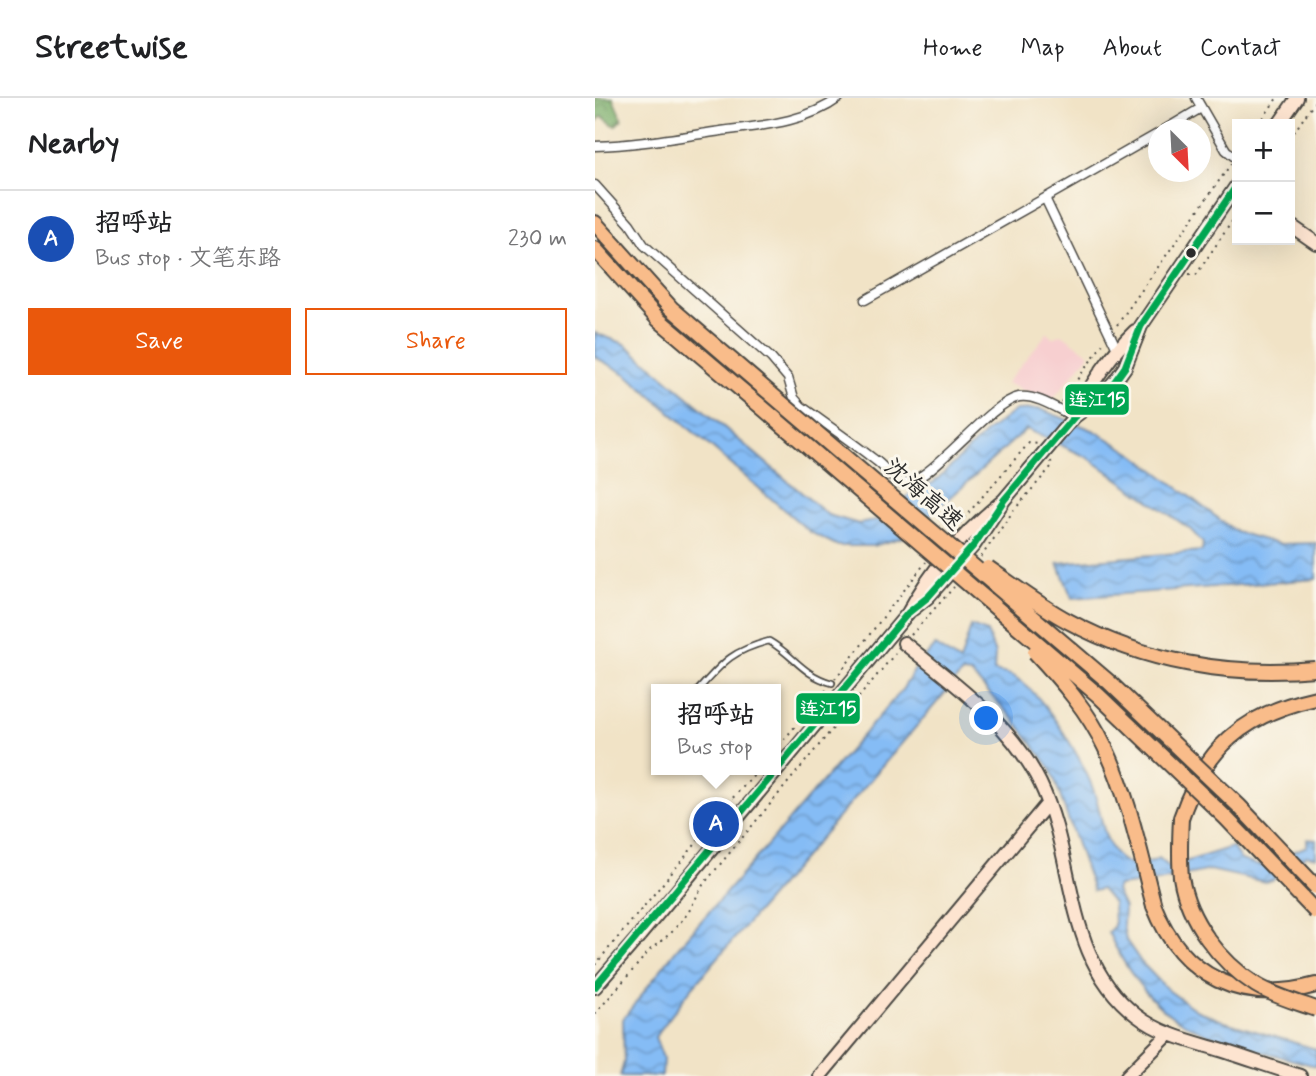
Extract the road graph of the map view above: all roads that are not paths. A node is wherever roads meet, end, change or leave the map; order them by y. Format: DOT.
graph roads {
  1 [pos="839,98"];
  2 [pos="1196,98"];
  3 [pos="1297,98"];
  4 [pos="1201,108"];
  5 [pos="1182,119"];
  6 [pos="1282,119"];
  7 [pos="1148,139"];
  8 [pos="595,146"];
  9 [pos="1232,155"];
  10 [pos="595,185"];
  11 [pos="1232,194"];
  12 [pos="1045,198"];
  13 [pos="595,223"];
  14 [pos="1295,228"];
  15 [pos="1316,243"];
  16 [pos="595,249"];
  17 [pos="865,300"];
  18 [pos="1141,326"];
  19 [pos="1117,349"];
  20 [pos="1074,417"];
  21 [pos="942,535"];
  22 [pos="932,555"];
  23 [pos="904,643"];
  24 [pos="1316,669"];
  25 [pos="832,683"];
  26 [pos="704,684"];
  27 [pos="1316,698"];
  28 [pos="781,766"];
  29 [pos="773,775"];
  30 [pos="1048,803"];
  31 [pos="1316,887"];
  32 [pos="1316,912"];
  33 [pos="1316,985"];
  34 [pos="595,987"];
  35 [pos="1316,1009"];
  36 [pos="1169,1034"];
  37 [pos="820,1076"];
  38 [pos="1127,1076"];
  39 [pos="1300,1076"];
  1 -- 8 [label="street"];
  2 -- 4 [label="street"];
  3 -- 6 [label="main road"];
  4 -- 5 [label="street"];
  4 -- 9 [label="street"];
  7 -- 12 [label="street"];
  10 -- 20 [label="street"];
  11 -- 18 [label="main road"];
  12 -- 17 [label="street"];
  12 -- 19 [label="street"];
  13 -- 21 [label="highway, 沈海高速, bridge"];
  14 -- 15 [label="main road"];
  16 -- 22 [label="highway, 沈海高速, bridge"];
  18 -- 19 [label="main road"];
  18 -- 20 [label="main road"];
  19 -- 20 [label="main road"];
  20 -- 28 [label="main road"];
  21 -- 24 [label="highway, bridge"];
  21 -- 31 [label="highway, 沈海高速, bridge"];
  22 -- 32 [label="highway, 沈海高速, bridge"];
  22 -- 33 [label="highway, bridge"];
  23 -- 30 [label="main road"];
  25 -- 26 [label="lane"];
  27 -- 35 [label="highway, bridge"];
  29 -- 34 [label="main road"];
  30 -- 36 [label="main road"];
  30 -- 37 [label="main road"];
  36 -- 38 [label="main road"];
  36 -- 39 [label="main road"];
}
